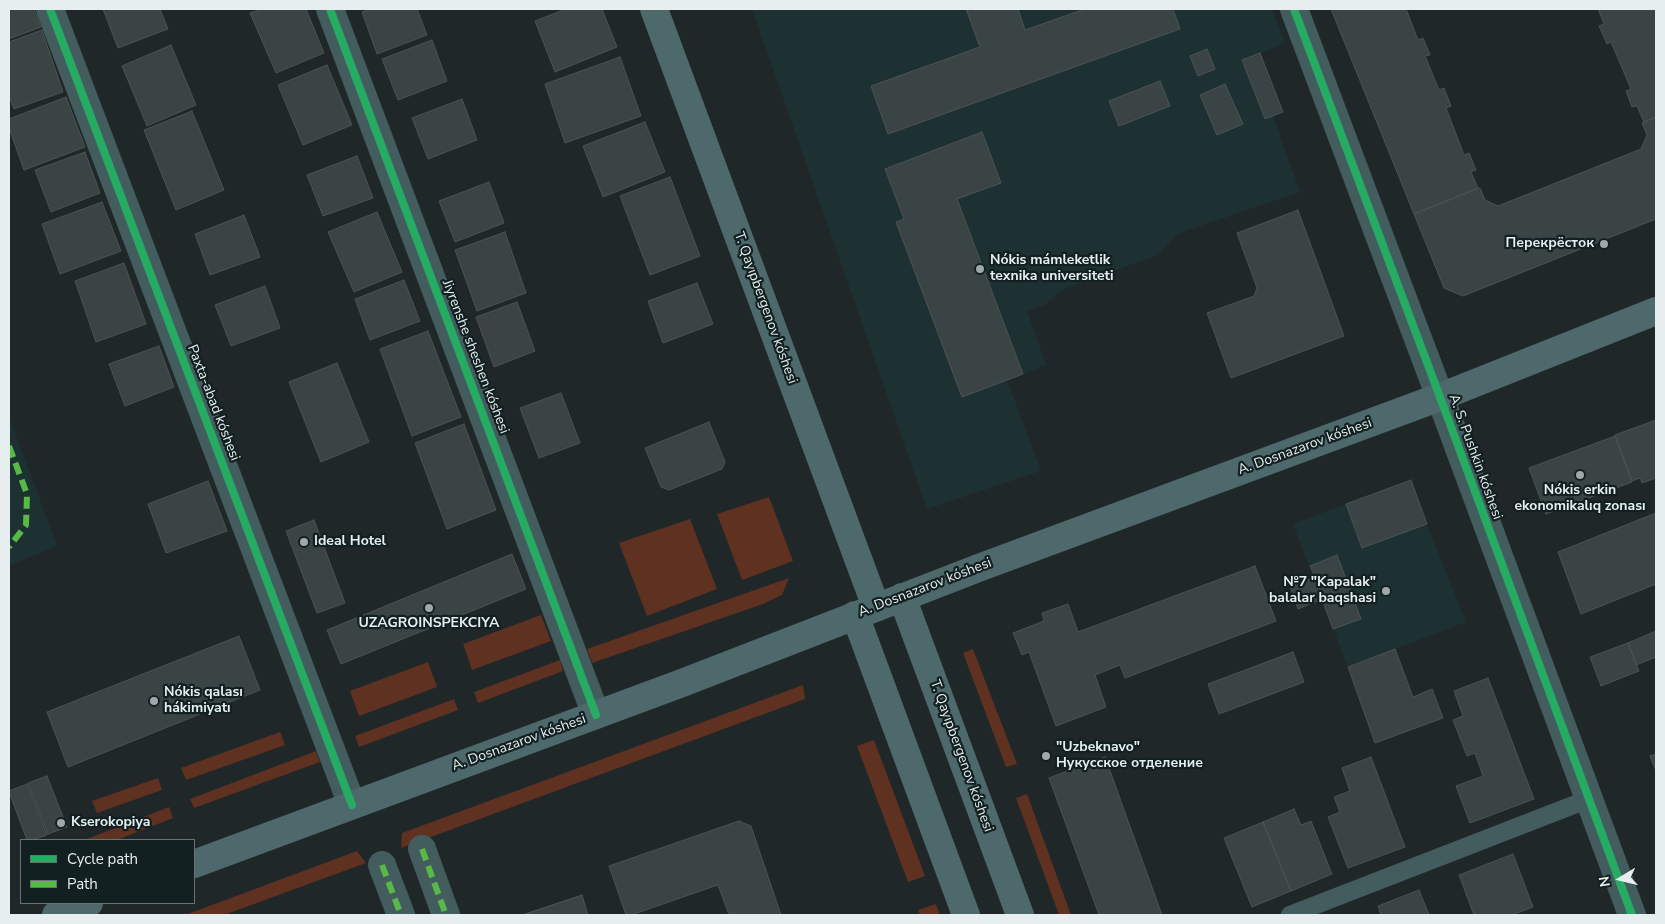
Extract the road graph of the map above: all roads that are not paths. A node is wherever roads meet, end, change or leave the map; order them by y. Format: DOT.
graph roads {
  1 [pos="50,9"];
  2 [pos="330,9"];
  3 [pos="654,9"];
  4 [pos="1294,9"];
  5 [pos="1656,311"];
  6 [pos="1440,397"];
  7 [pos="902,598"];
  8 [pos="866,611"];
  9 [pos="596,715"];
  10 [pos="1589,799"];
  11 [pos="352,805"];
  12 [pos="422,849"];
  13 [pos="195,864"];
  14 [pos="382,865"];
  15 [pos="86,904"];
  16 [pos="56,915"];
  17 [pos="401,915"];
  18 [pos="446,915"];
  19 [pos="966,915"];
  20 [pos="1020,915"];
  21 [pos="1290,915"];
  22 [pos="1632,915"];
  1 -- 11 [label="street, Paxta-abad kóshesi"];
  2 -- 9 [label="street, Jiyrenshe sheshen kóshesi"];
  3 -- 8 [label="main road, T. Qayıpbergenov kóshesi"];
  4 -- 6 [label="street, A. S. Pushkin kóshesi"];
  5 -- 6 [label="main road, A. Dosnazarov kóshesi"];
  6 -- 7 [label="main road, A. Dosnazarov kóshesi"];
  6 -- 10 [label="street, A. S. Pushkin kóshesi"];
  7 -- 8 [label="main road, A. Dosnazarov kóshesi"];
  7 -- 20 [label="main road, T. Qayıpbergenov kóshesi"];
  8 -- 9 [label="main road, A. Dosnazarov kóshesi"];
  8 -- 19 [label="main road, T. Qayıpbergenov kóshesi"];
  9 -- 11 [label="main road, A. Dosnazarov kóshesi"];
  10 -- 21 [label="lane"];
  10 -- 22 [label="street, A. S. Pushkin kóshesi"];
  11 -- 13 [label="main road, A. Dosnazarov kóshesi"];
  12 -- 18 [label="street"];
  14 -- 17 [label="street"];
  15 -- 16 [label="main road"];
}
